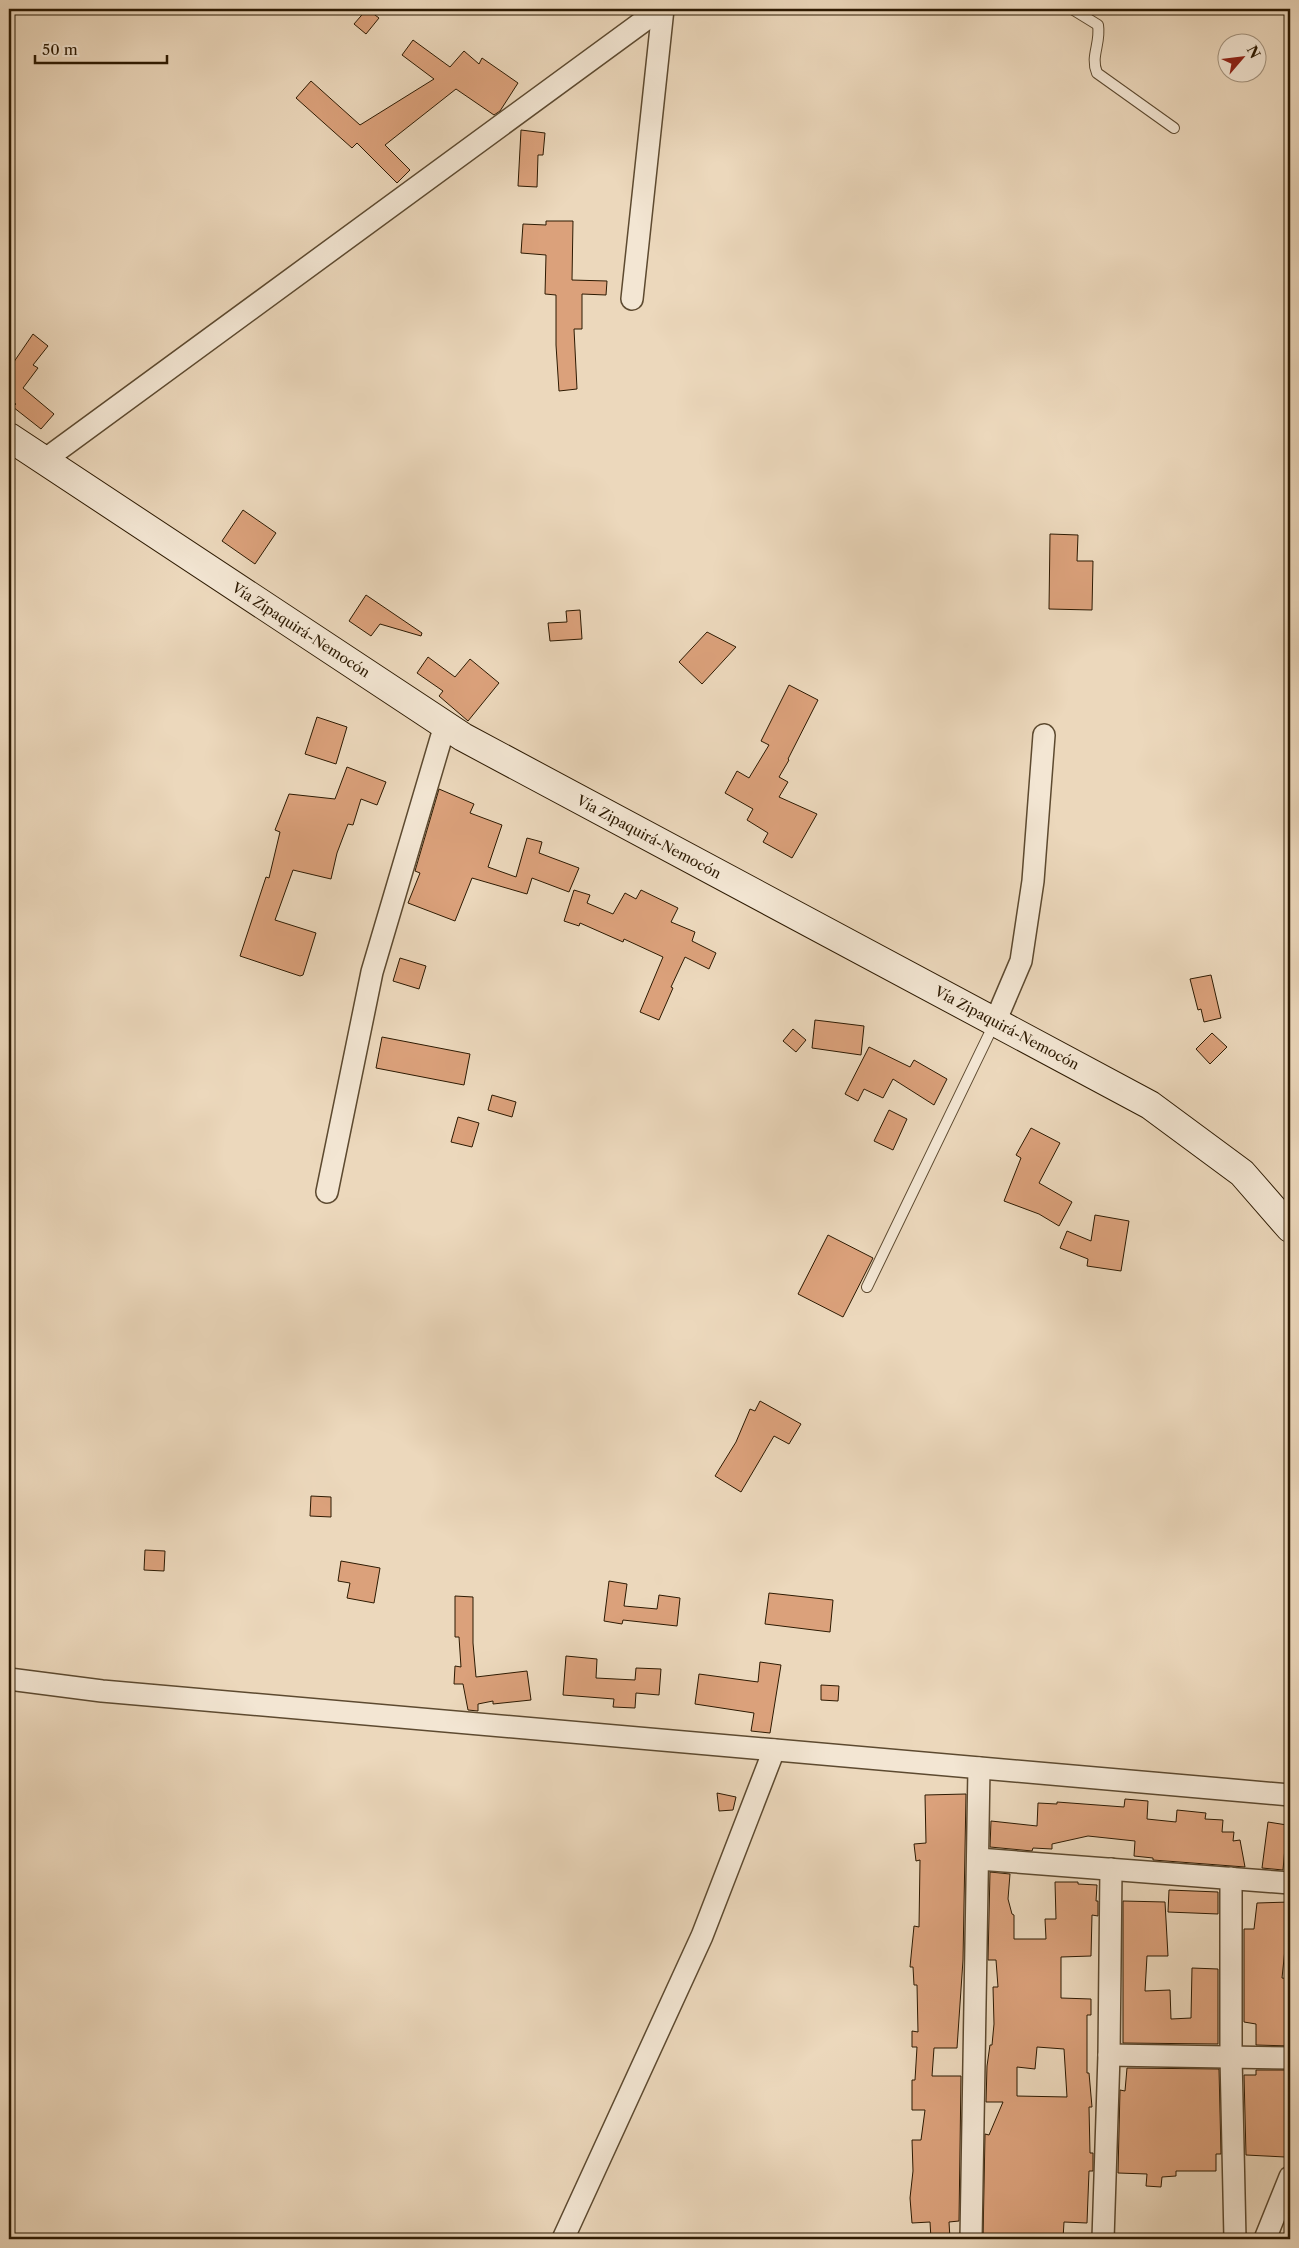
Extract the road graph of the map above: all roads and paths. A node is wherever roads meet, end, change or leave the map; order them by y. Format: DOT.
graph roads {
  1 [pos="661,9"];
  2 [pos="1072,9"];
  3 [pos="1174,128"];
  4 [pos="632,299"];
  5 [pos="9,437"];
  6 [pos="43,461"];
  7 [pos="444,725"];
  8 [pos="1044,735"];
  9 [pos="995,1022"];
  10 [pos="327,1192"];
  11 [pos="1290,1228"];
  12 [pos="867,1287"];
  13 [pos="9,1679"];
  14 [pos="774,1750"];
  15 [pos="980,1768"];
  16 [pos="1290,1796"];
  17 [pos="978,1858"];
  18 [pos="1111,1869"];
  19 [pos="1231,1878"];
  20 [pos="1290,1883"];
  21 [pos="1110,2055"];
  22 [pos="1231,2057"];
  23 [pos="1290,2058"];
  24 [pos="1290,2177"];
  25 [pos="563,2239"];
  26 [pos="971,2239"];
  27 [pos="1103,2239"];
  28 [pos="1235,2239"];
  29 [pos="1265,2239"];
  1 -- 4 [label="street"];
  1 -- 6 [label="street"];
  2 -- 3 [label="lane"];
  5 -- 6 [label="main road, Vía Zipaquirá-Nemocón"];
  6 -- 7 [label="main road, Vía Zipaquirá-Nemocón"];
  7 -- 9 [label="main road, Vía Zipaquirá-Nemocón"];
  7 -- 10 [label="street"];
  8 -- 9 [label="street"];
  9 -- 11 [label="main road, Vía Zipaquirá-Nemocón"];
  9 -- 12 [label="lane"];
  13 -- 14 [label="street"];
  14 -- 15 [label="street"];
  14 -- 25 [label="street"];
  15 -- 16 [label="street"];
  15 -- 17 [label="street"];
  17 -- 18 [label="street"];
  17 -- 26 [label="street"];
  18 -- 19 [label="street"];
  18 -- 21 [label="street"];
  19 -- 20 [label="street"];
  19 -- 22 [label="street"];
  21 -- 22 [label="street"];
  21 -- 27 [label="street"];
  22 -- 23 [label="street"];
  22 -- 28 [label="street"];
  24 -- 29 [label="street"];
}
